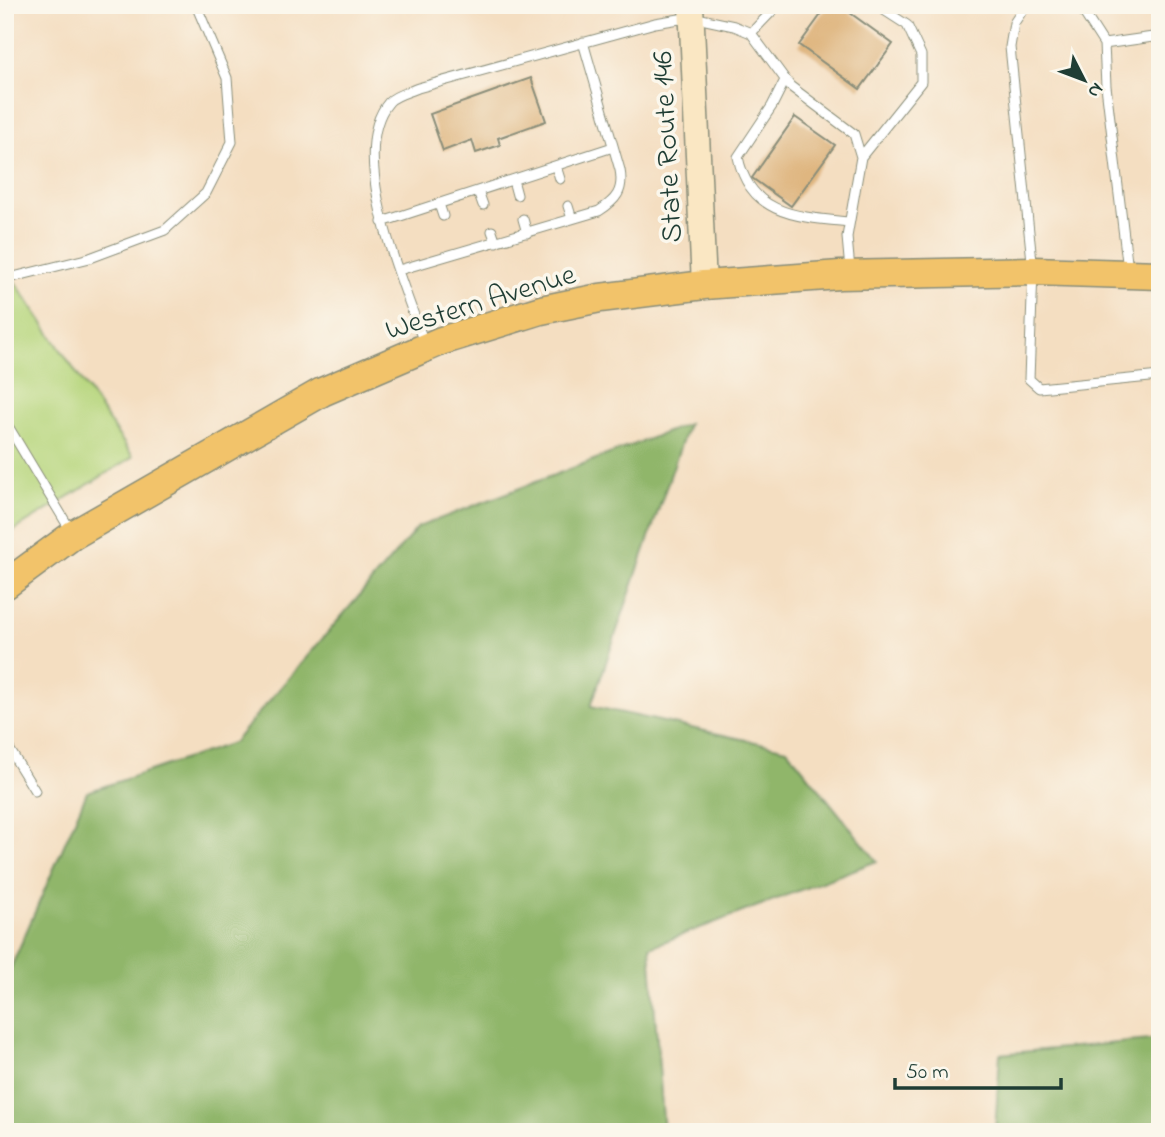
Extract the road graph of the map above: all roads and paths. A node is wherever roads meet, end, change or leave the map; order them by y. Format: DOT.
graph roads {
  1 [pos="196,5"];
  2 [pos="778,5"];
  3 [pos="876,5"];
  4 [pos="1026,5"];
  5 [pos="1079,5"];
  6 [pos="692,11"];
  7 [pos="751,33"];
  8 [pos="1160,36"];
  9 [pos="583,42"];
  10 [pos="1104,44"];
  11 [pos="785,79"];
  12 [pos="613,147"];
  13 [pos="861,157"];
  14 [pos="556,166"];
  15 [pos="560,179"];
  16 [pos="513,180"];
  17 [pos="478,191"];
  18 [pos="517,195"];
  19 [pos="439,204"];
  20 [pos="483,205"];
  21 [pos="568,206"];
  22 [pos="443,216"];
  23 [pos="523,219"];
  24 [pos="572,219"];
  25 [pos="382,222"];
  26 [pos="849,222"];
  27 [pos="492,231"];
  28 [pos="527,233"];
  29 [pos="496,242"];
  30 [pos="451,243"];
  31 [pos="454,254"];
  32 [pos="399,270"];
  33 [pos="1033,271"];
  34 [pos="851,275"];
  35 [pos="1128,275"];
  36 [pos="1160,275"];
  37 [pos="5,279"];
  38 [pos="704,285"];
  39 [pos="426,348"];
  40 [pos="1160,376"];
  41 [pos="5,421"];
  42 [pos="74,536"];
  43 [pos="5,585"];
  44 [pos="5,742"];
  45 [pos="35,790"];
  1 -- 37 [label="lane"];
  2 -- 7 [label="lane"];
  3 -- 13 [label="lane"];
  4 -- 33 [label="lane"];
  5 -- 10 [label="lane"];
  6 -- 7 [label="lane"];
  6 -- 9 [label="lane"];
  6 -- 38 [label="main road, State Route 146"];
  7 -- 11 [label="lane"];
  8 -- 10 [label="lane"];
  9 -- 12 [label="lane"];
  9 -- 25 [label="lane"];
  10 -- 35 [label="lane"];
  11 -- 13 [label="lane"];
  11 -- 26 [label="lane"];
  12 -- 14 [label="lane"];
  12 -- 24 [label="lane"];
  13 -- 26 [label="lane"];
  14 -- 15 [label="lane"];
  14 -- 16 [label="lane"];
  16 -- 17 [label="lane"];
  16 -- 18 [label="lane"];
  17 -- 19 [label="lane"];
  17 -- 20 [label="lane"];
  19 -- 22 [label="lane"];
  19 -- 25 [label="lane"];
  21 -- 24 [label="lane"];
  23 -- 28 [label="lane"];
  24 -- 28 [label="lane"];
  25 -- 32 [label="lane"];
  26 -- 34 [label="lane"];
  27 -- 29 [label="lane"];
  28 -- 29 [label="lane"];
  29 -- 31 [label="lane"];
  30 -- 31 [label="lane"];
  31 -- 32 [label="lane"];
  32 -- 39 [label="lane"];
  33 -- 34 [label="main road, Western Avenue"];
  33 -- 35 [label="main road, Western Avenue"];
  33 -- 40 [label="lane"];
  34 -- 38 [label="main road, Western Avenue"];
  35 -- 36 [label="main road, Western Avenue"];
  38 -- 39 [label="main road, Western Avenue"];
  39 -- 42 [label="main road, Western Avenue"];
  41 -- 42 [label="lane"];
  42 -- 43 [label="main road, Western Avenue"];
  44 -- 45 [label="lane"];
}
